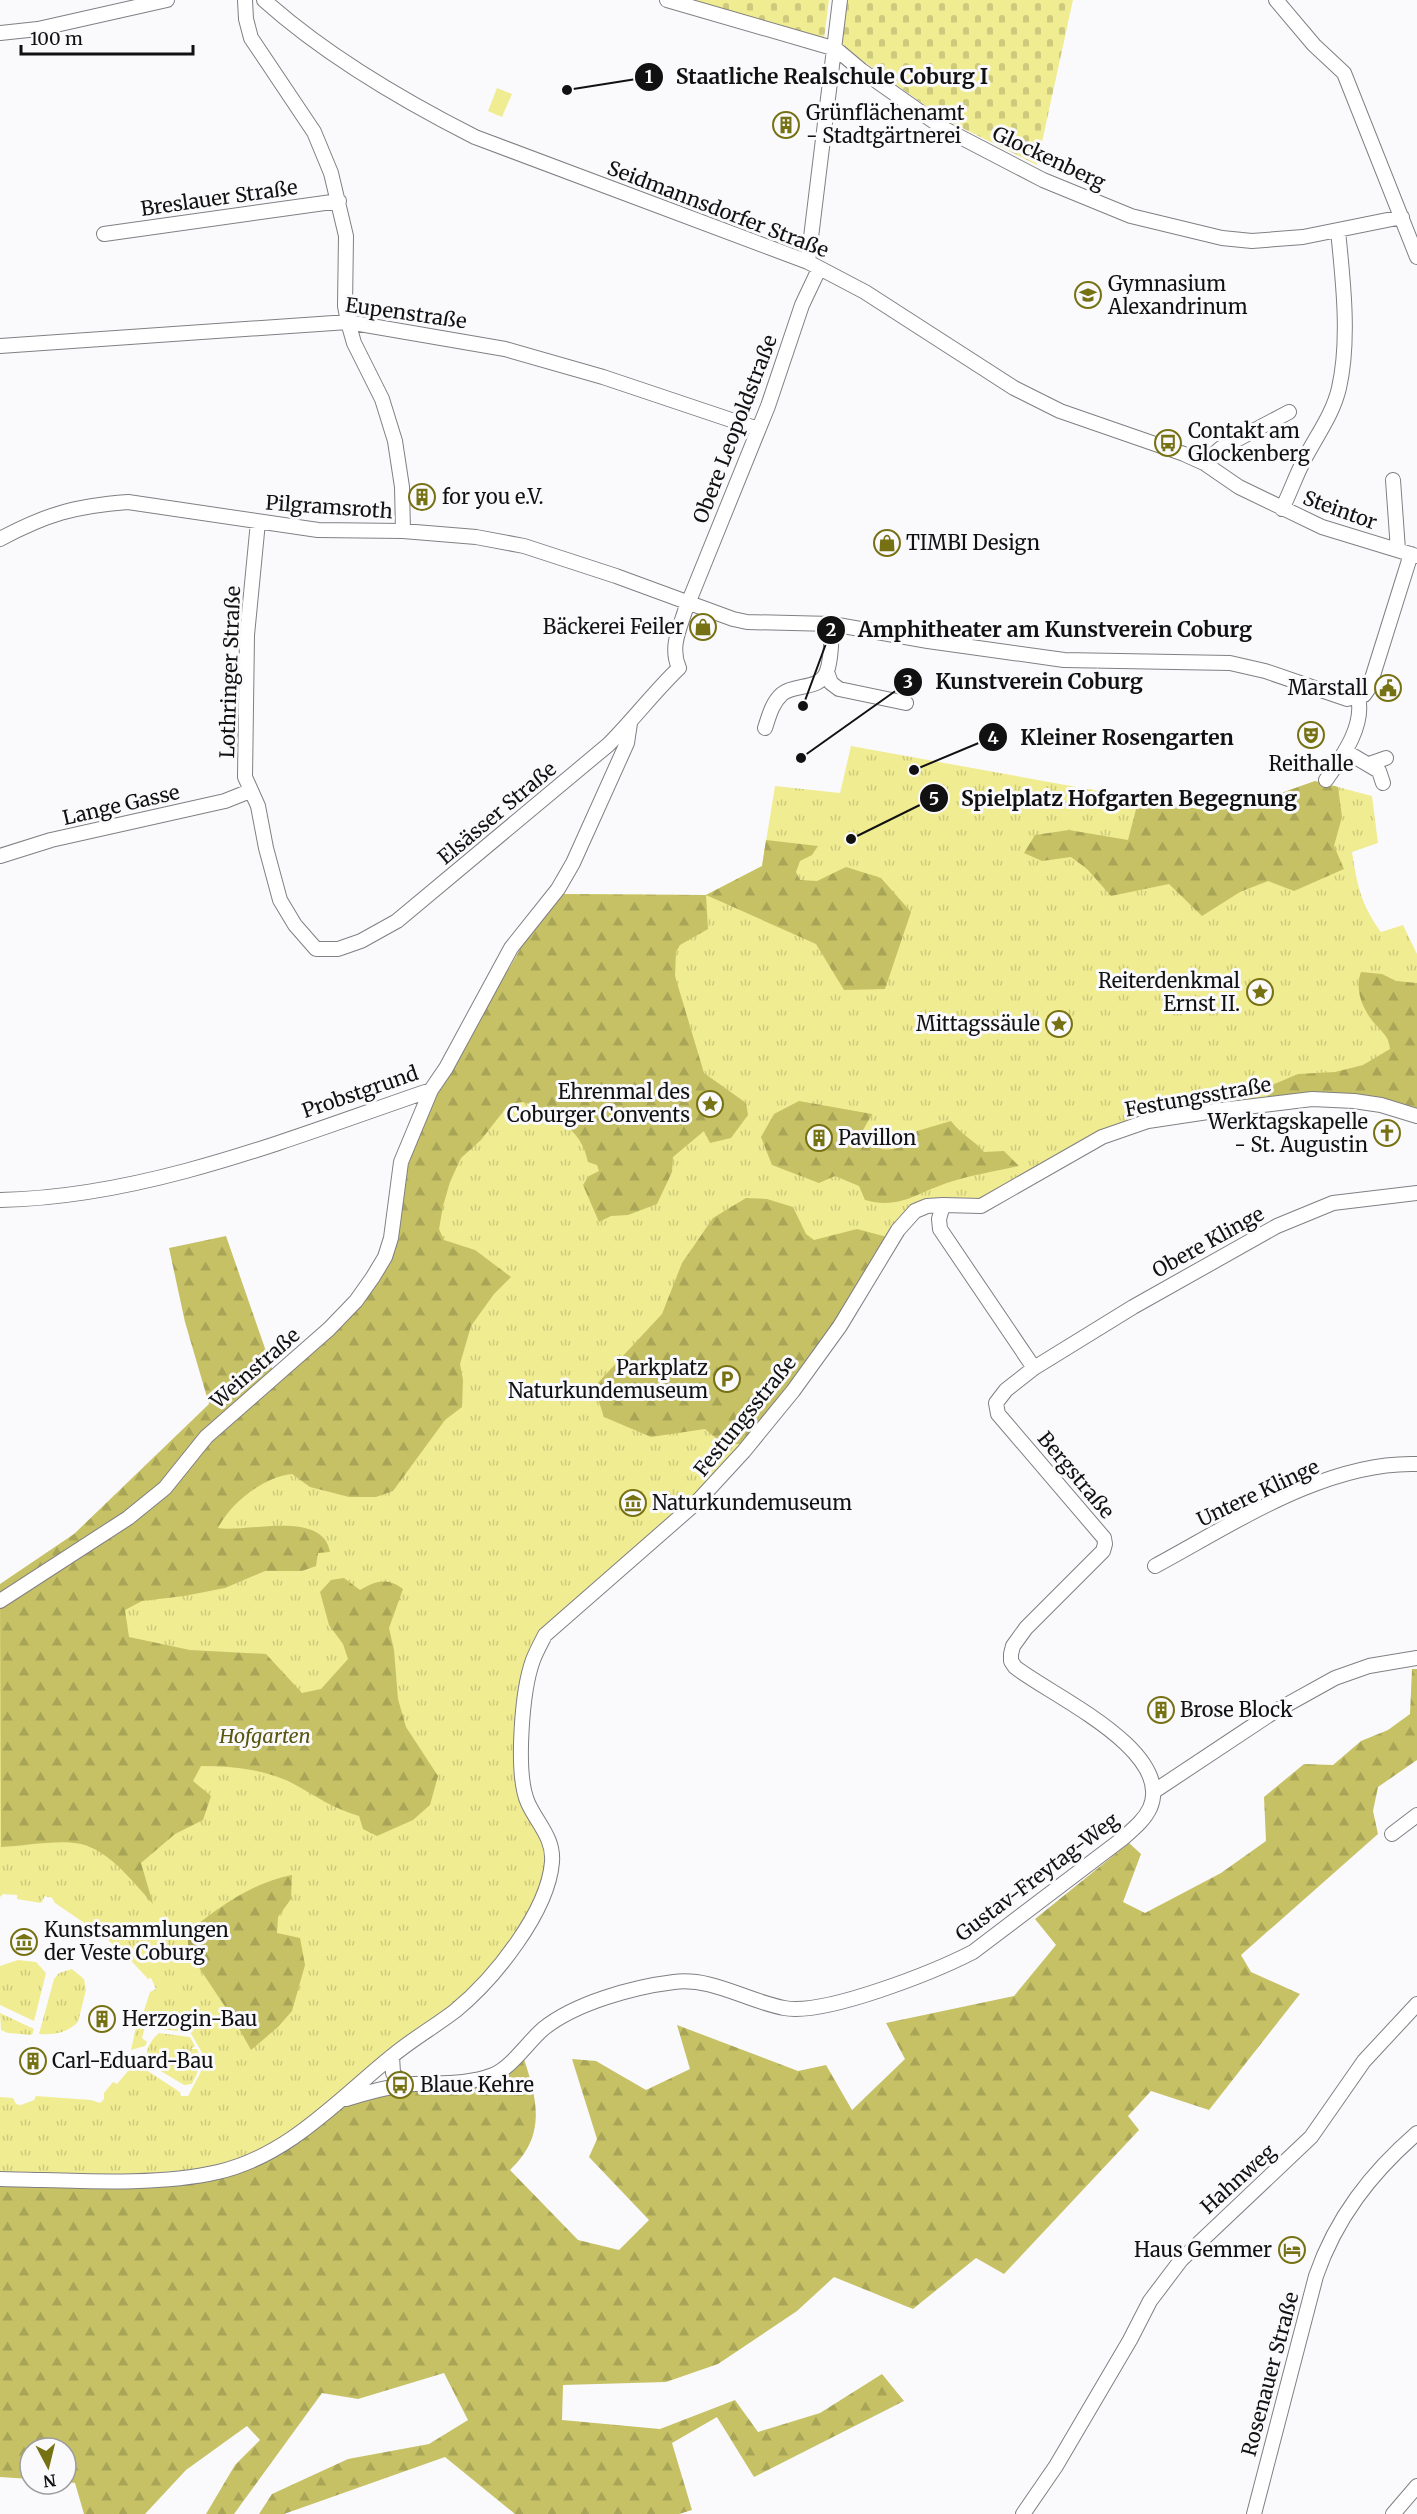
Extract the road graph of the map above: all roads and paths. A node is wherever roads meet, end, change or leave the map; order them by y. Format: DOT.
graph roads {
  1 [pos="167,0"];
  2 [pos="245,0"];
  3 [pos="264,0"];
  4 [pos="667,0"];
  5 [pos="840,0"];
  6 [pos="1276,0"];
  7 [pos="0,33"];
  8 [pos="836,49"];
  9 [pos="339,201"];
  10 [pos="1402,217"];
  11 [pos="1338,231"];
  12 [pos="104,234"];
  13 [pos="1417,257"];
  14 [pos="814,265"];
  15 [pos="348,322"];
  16 [pos="0,346"];
  17 [pos="1289,412"];
  18 [pos="758,429"];
  19 [pos="1204,463"];
  20 [pos="1393,480"];
  21 [pos="1257,497"];
  22 [pos="1282,509"];
  23 [pos="258,522"];
  24 [pos="403,531"];
  25 [pos="0,537"];
  26 [pos="1409,553"];
  27 [pos="688,603"];
  28 [pos="832,624"];
  29 [pos="680,668"];
  30 [pos="827,672"];
  31 [pos="1358,697"];
  32 [pos="906,703"];
  33 [pos="630,723"];
  34 [pos="765,728"];
  35 [pos="1345,751"];
  36 [pos="1386,758"];
  37 [pos="1369,764"];
  38 [pos="1326,780"];
  39 [pos="1383,783"];
  40 [pos="250,791"];
  41 [pos="0,855"];
  42 [pos="316,949"];
  43 [pos="431,1090"];
  44 [pos="1417,1116"];
  45 [pos="1417,1193"];
  46 [pos="0,1200"];
  47 [pos="943,1205"];
  48 [pos="1034,1368"];
  49 [pos="1417,1464"];
  50 [pos="1155,1566"];
  51 [pos="0,1601"];
  52 [pos="1417,1658"];
  53 [pos="1153,1792"];
  54 [pos="1416,1818"];
  55 [pos="1392,1834"];
  56 [pos="1417,2004"];
  57 [pos="392,2056"];
  58 [pos="404,2085"];
  59 [pos="341,2101"];
  60 [pos="1417,2133"];
  61 [pos="0,2179"];
  62 [pos="1417,2486"];
  63 [pos="1023,2514"];
  64 [pos="1254,2514"];
  65 [pos="1393,2514"];
  1 -- 7 [label="street"];
  2 -- 9 [label="street"];
  3 -- 14 [label="street, Seidmannsdorfer Straße"];
  4 -- 8 [label="street, Glockenberg"];
  5 -- 8 [label="street, Obere Leopoldstraße"];
  6 -- 10 [label="street"];
  8 -- 11 [label="street, Glockenberg"];
  8 -- 14 [label="street, Obere Leopoldstraße"];
  9 -- 12 [label="street, Breslauer Straße"];
  9 -- 15 [label="street"];
  10 -- 11 [label="street, Glockenberg"];
  10 -- 13 [label="street"];
  11 -- 22 [label="street"];
  14 -- 18 [label="street, Obere Leopoldstraße"];
  14 -- 19 [label="street, Seidmannsdorfer Straße"];
  15 -- 16 [label="street, Eupenstraße"];
  15 -- 18 [label="street, Eupenstraße"];
  15 -- 24 [label="street"];
  17 -- 19 [label="street"];
  18 -- 27 [label="street, Obere Leopoldstraße"];
  19 -- 21 [label="street, Seidmannsdorfer Straße"];
  20 -- 26 [label="street"];
  21 -- 22 [label="street, Steintor"];
  22 -- 26 [label="street, Steintor"];
  23 -- 24 [label="street, Pilgramsroth"];
  23 -- 25 [label="street, Pilgramsroth"];
  23 -- 40 [label="street, Lothringer Straße"];
  24 -- 27 [label="street, Pilgramsroth"];
  26 -- 31 [label="street"];
  27 -- 28 [label="street, Pilgramsroth"];
  27 -- 29 [label="street, Obere Leopoldstraße"];
  28 -- 30 [label="street"];
  28 -- 31 [label="street, Pilgramsroth"];
  29 -- 33 [label="street, Elsässer Straße"];
  30 -- 32 [label="street"];
  30 -- 34 [label="street"];
  31 -- 35 [label="street"];
  33 -- 42 [label="street, Elsässer Straße"];
  33 -- 43 [label="street, Probstgrund"];
  35 -- 37 [label="street"];
  35 -- 38 [label="street"];
  36 -- 37 [label="street"];
  37 -- 39 [label="street"];
  40 -- 41 [label="street, Lange Gasse"];
  40 -- 42 [label="street, Lothringer Straße"];
  43 -- 46 [label="street, Probstgrund"];
  43 -- 51 [label="street, Weinstraße"];
  44 -- 47 [label="street, Festungsstraße"];
  45 -- 48 [label="street, Obere Klinge"];
  47 -- 48 [label="street"];
  47 -- 57 [label="street, Festungsstraße"];
  48 -- 53 [label="street, Bergstraße"];
  49 -- 50 [label="street, Untere Klinge"];
  52 -- 53 [label="street"];
  53 -- 58 [label="street, Gustav-Freytag-Weg"];
  54 -- 55 [label="street"];
  56 -- 63 [label="street, Hahnweg"];
  57 -- 58 [label="street"];
  57 -- 59 [label="street, Gustav-Freytag-Weg"];
  58 -- 59 [label="street, Gustav-Freytag-Weg"];
  59 -- 61 [label="street, Gustav-Freytag-Weg"];
  60 -- 64 [label="street, Rosenauer Straße"];
  62 -- 65 [label="street"];
}
